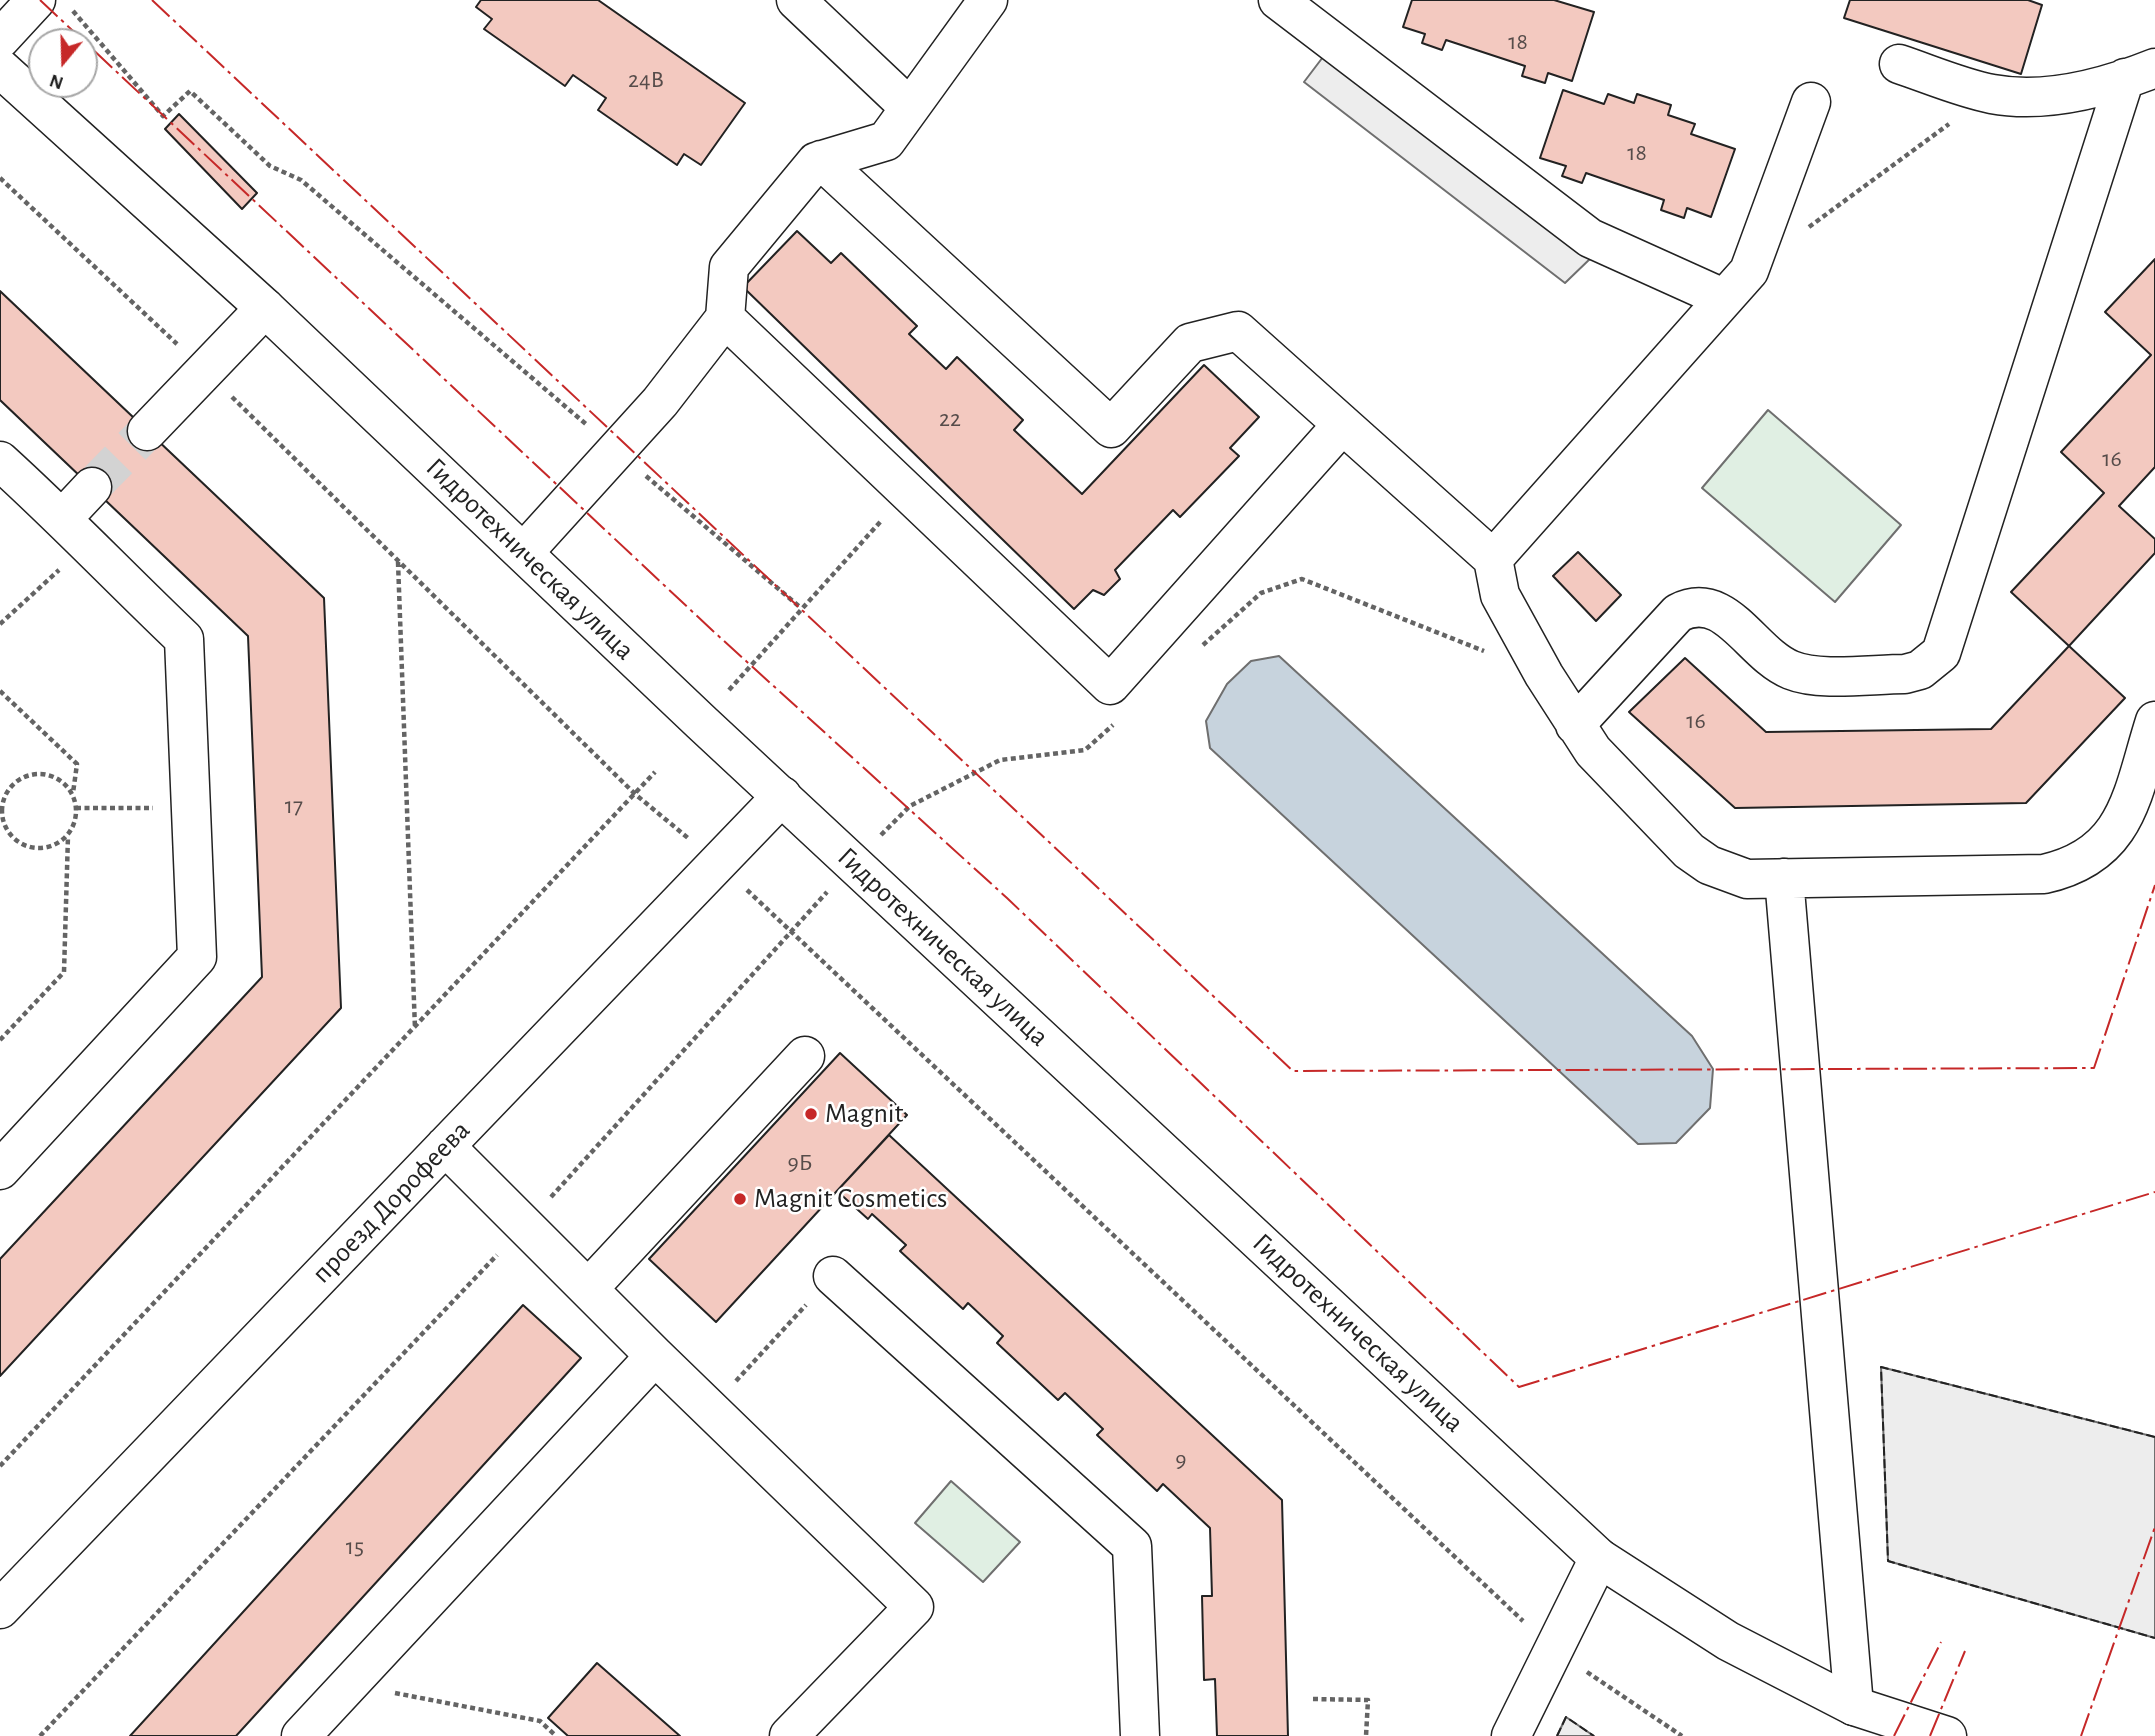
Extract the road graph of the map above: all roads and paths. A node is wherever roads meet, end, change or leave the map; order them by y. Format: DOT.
graph roads {
  1 [pos="36,0"];
  2 [pos="796,0"];
  3 [pos="988,0"];
  4 [pos="1279,0"];
  5 [pos="72,10"];
  6 [pos="0,39"];
  7 [pos="1899,64"];
  8 [pos="0,68"];
  9 [pos="2140,73"];
  10 [pos="1990,94"];
  11 [pos="1811,102"];
  12 [pos="910,108"];
  13 [pos="821,160"];
  14 [pos="0,178"];
  15 [pos="1804,230"];
  16 [pos="1723,298"];
  17 [pos="265,308"];
  18 [pos="724,318"];
  19 [pos="205,370"];
  20 [pos="1342,425"];
  21 [pos="147,431"];
  22 [pos="615,449"];
  23 [pos="0,461"];
  24 [pos="92,487"];
  25 [pos="908,492"];
  26 [pos="74,532"];
  27 [pos="524,552"];
  28 [pos="1493,559"];
  29 [pos="398,560"];
  30 [pos="801,608"];
  31 [pos="0,624"];
  32 [pos="1199,648"];
  33 [pos="1544,674"];
  34 [pos="729,690"];
  35 [pos="0,691"];
  36 [pos="2155,721"];
  37 [pos="1116,722"];
  38 [pos="1575,725"];
  39 [pos="655,772"];
  40 [pos="72,794"];
  41 [pos="635,794"];
  42 [pos="782,796"];
  43 [pos="76,808"];
  44 [pos="191,808"];
  45 [pos="68,835"];
  46 [pos="718,862"];
  47 [pos="853,864"];
  48 [pos="1784,878"];
  49 [pos="791,932"];
  50 [pos="415,1030"];
  51 [pos="0,1040"];
  52 [pos="805,1056"];
  53 [pos="445,1146"];
  54 [pos="0,1170"];
  55 [pos="524,1226"];
  56 [pos="833,1276"];
  57 [pos="588,1289"];
  58 [pos="655,1356"];
  59 [pos="710,1409"];
  60 [pos="0,1466"];
  61 [pos="1599,1558"];
  62 [pos="0,1609"];
  63 [pos="1554,1650"];
  64 [pos="350,1684"];
  65 [pos="1312,1699"];
  66 [pos="1854,1706"];
  67 [pos="40,1736"];
  68 [pos="301,1736"];
  69 [pos="556,1736"];
  70 [pos="789,1736"];
  71 [pos="1140,1736"];
  72 [pos="1366,1736"];
  73 [pos="1511,1736"];
  74 [pos="1682,1736"];
  75 [pos="1947,1736"];
  1 -- 6 [label="main road"];
  2 -- 12 [label="main road"];
  3 -- 12 [label="main road"];
  4 -- 16 [label="main road"];
  5 -- 22 [label="path"];
  7 -- 10 [label="main road"];
  8 -- 17 [label="main road, Гидротехническая улица"];
  9 -- 10 [label="main road"];
  9 -- 38 [label="main road"];
  10 -- 15 [label="path"];
  11 -- 16 [label="main road"];
  12 -- 13 [label="main road"];
  13 -- 18 [label="main road"];
  13 -- 20 [label="main road"];
  14 -- 19 [label="path"];
  16 -- 28 [label="main road"];
  17 -- 19 [label="main road"];
  17 -- 27 [label="main road, Гидротехническая улица"];
  18 -- 22 [label="main road"];
  18 -- 25 [label="main road"];
  19 -- 21 [label="main road"];
  19 -- 29 [label="path"];
  20 -- 25 [label="main road"];
  20 -- 28 [label="main road"];
  22 -- 27 [label="main road"];
  22 -- 30 [label="path"];
  23 -- 26 [label="main road"];
  24 -- 26 [label="main road"];
  25 -- 30 [label="path"];
  26 -- 31 [label="path"];
  26 -- 44 [label="main road"];
  27 -- 42 [label="main road, Гидротехническая улица"];
  28 -- 33 [label="main road"];
  29 -- 41 [label="path"];
  29 -- 50 [label="path"];
  30 -- 34 [label="path"];
  32 -- 33 [label="path"];
  33 -- 38 [label="main road"];
  35 -- 40 [label="path"];
  36 -- 48 [label="main road"];
  37 -- 47 [label="path"];
  38 -- 48 [label="main road"];
  39 -- 41 [label="path"];
  40 -- 43 [label="path"];
  40 -- 45 [label="path"];
  41 -- 46 [label="path"];
  41 -- 50 [label="path"];
  42 -- 46 [label="main road, проезд Дорофеева"];
  42 -- 47 [label="main road, Гидротехническая улица"];
  43 -- 44 [label="path"];
  43 -- 45 [label="path"];
  44 -- 54 [label="main road"];
  45 -- 51 [label="path"];
  46 -- 49 [label="path"];
  46 -- 53 [label="main road, проезд Дорофеева"];
  47 -- 49 [label="path"];
  47 -- 61 [label="main road, Гидротехническая улица"];
  48 -- 66 [label="main road"];
  49 -- 55 [label="path"];
  49 -- 63 [label="path"];
  50 -- 60 [label="path"];
  52 -- 57 [label="main road"];
  53 -- 55 [label="main road"];
  53 -- 62 [label="main road, проезд Дорофеева"];
  55 -- 57 [label="main road"];
  55 -- 67 [label="path"];
  56 -- 59 [label="path"];
  56 -- 71 [label="main road"];
  57 -- 58 [label="main road"];
  58 -- 59 [label="main road"];
  58 -- 64 [label="main road"];
  59 -- 70 [label="main road"];
  61 -- 63 [label="main road"];
  61 -- 66 [label="main road, Гидротехническая улица"];
  63 -- 73 [label="main road"];
  63 -- 74 [label="path"];
  64 -- 68 [label="main road"];
  64 -- 69 [label="path"];
  65 -- 72 [label="path"];
  66 -- 75 [label="main road, Гидротехническая улица"];
}
